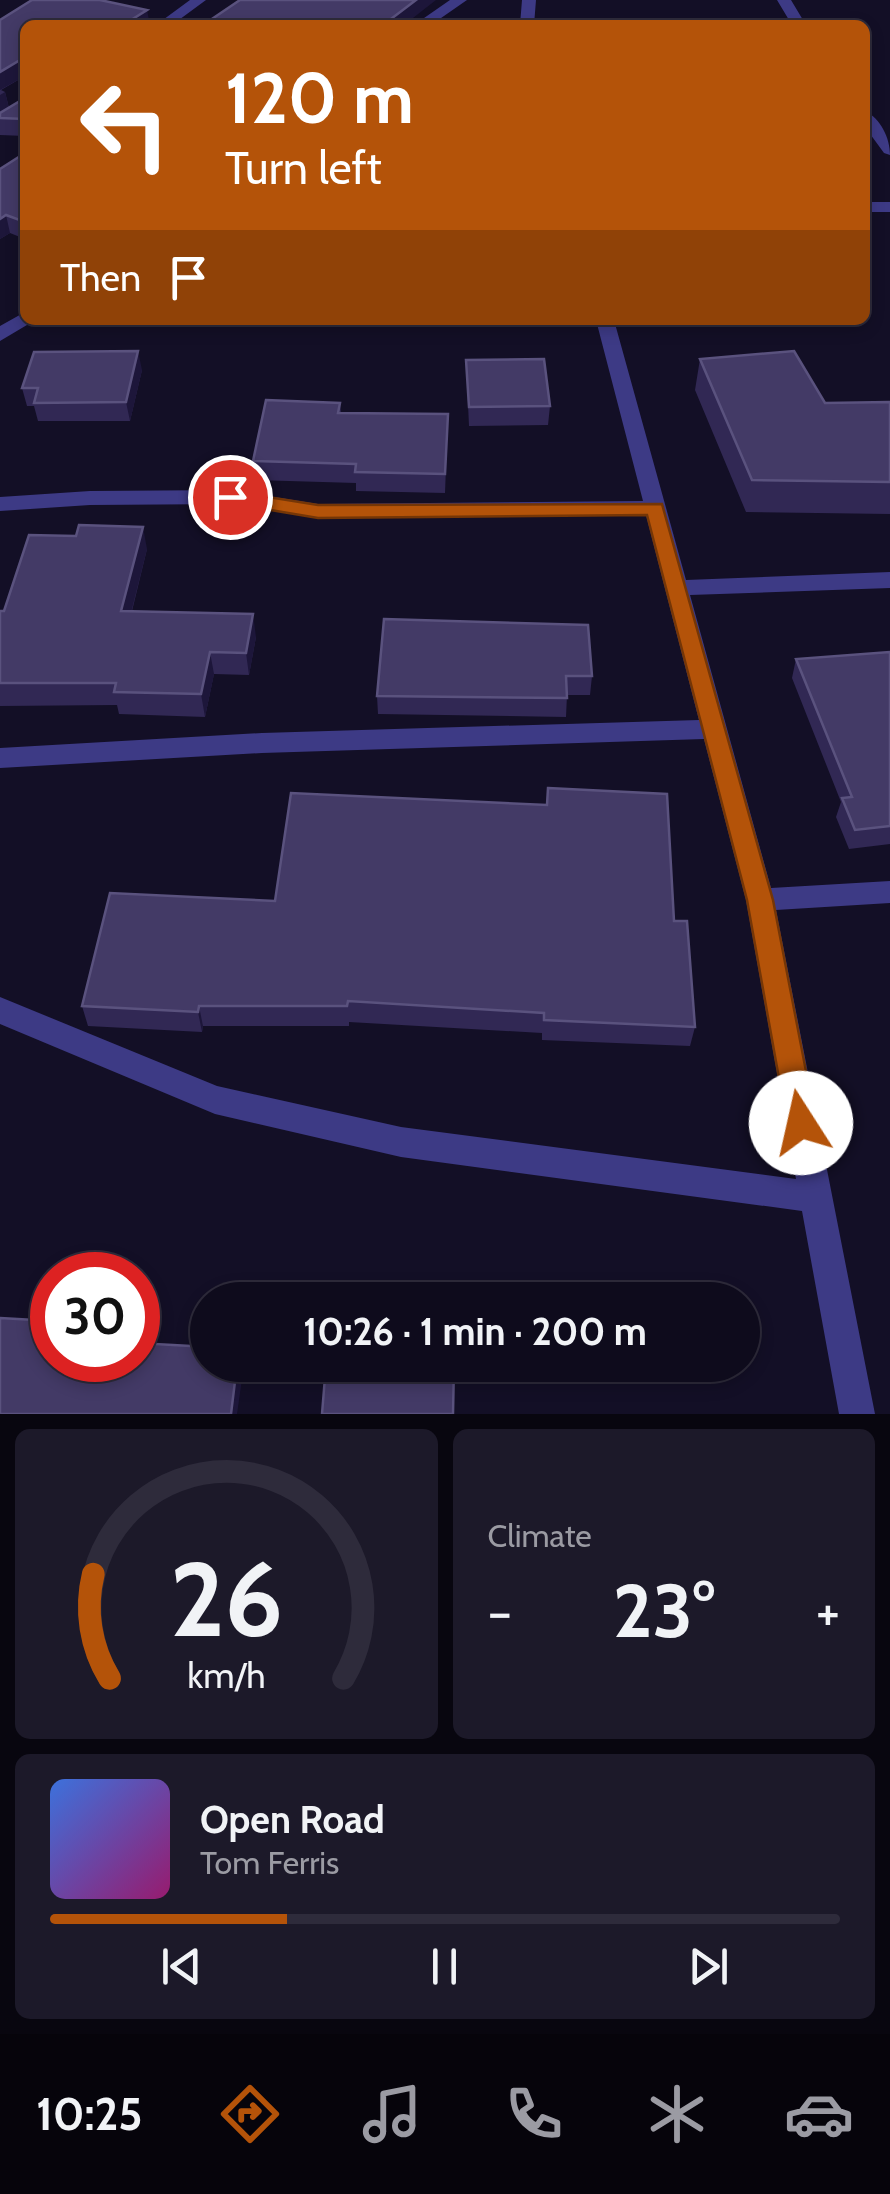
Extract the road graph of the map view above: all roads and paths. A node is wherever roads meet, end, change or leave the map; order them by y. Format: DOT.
graph roads {
  1 [pos="199,0"];
  2 [pos="460,0"];
  3 [pos="170,20"];
  4 [pos="429,20"];
  5 [pos="870,123"];
  6 [pos="890,150"];
  7 [pos="606,325"];
  8 [pos="0,504"];
  9 [pos="655,508"];
  10 [pos="890,580"];
  11 [pos="676,588"];
  12 [pos="714,729"];
  13 [pos="0,758"];
  14 [pos="890,892"];
  15 [pos="760,900"];
  16 [pos="0,1010"];
  17 [pos="815,1197"];
  18 [pos="857,1414"];
  1 -- 3 [label="street"];
  2 -- 4 [label="street"];
  5 -- 6 [label="street"];
  7 -- 9 [label="street"];
  8 -- 9 [label="street"];
  9 -- 11 [label="street"];
  10 -- 11 [label="street"];
  11 -- 12 [label="street"];
  12 -- 13 [label="street"];
  12 -- 15 [label="street"];
  14 -- 15 [label="street"];
  15 -- 17 [label="street"];
  16 -- 17 [label="street"];
  17 -- 18 [label="street"];
}
